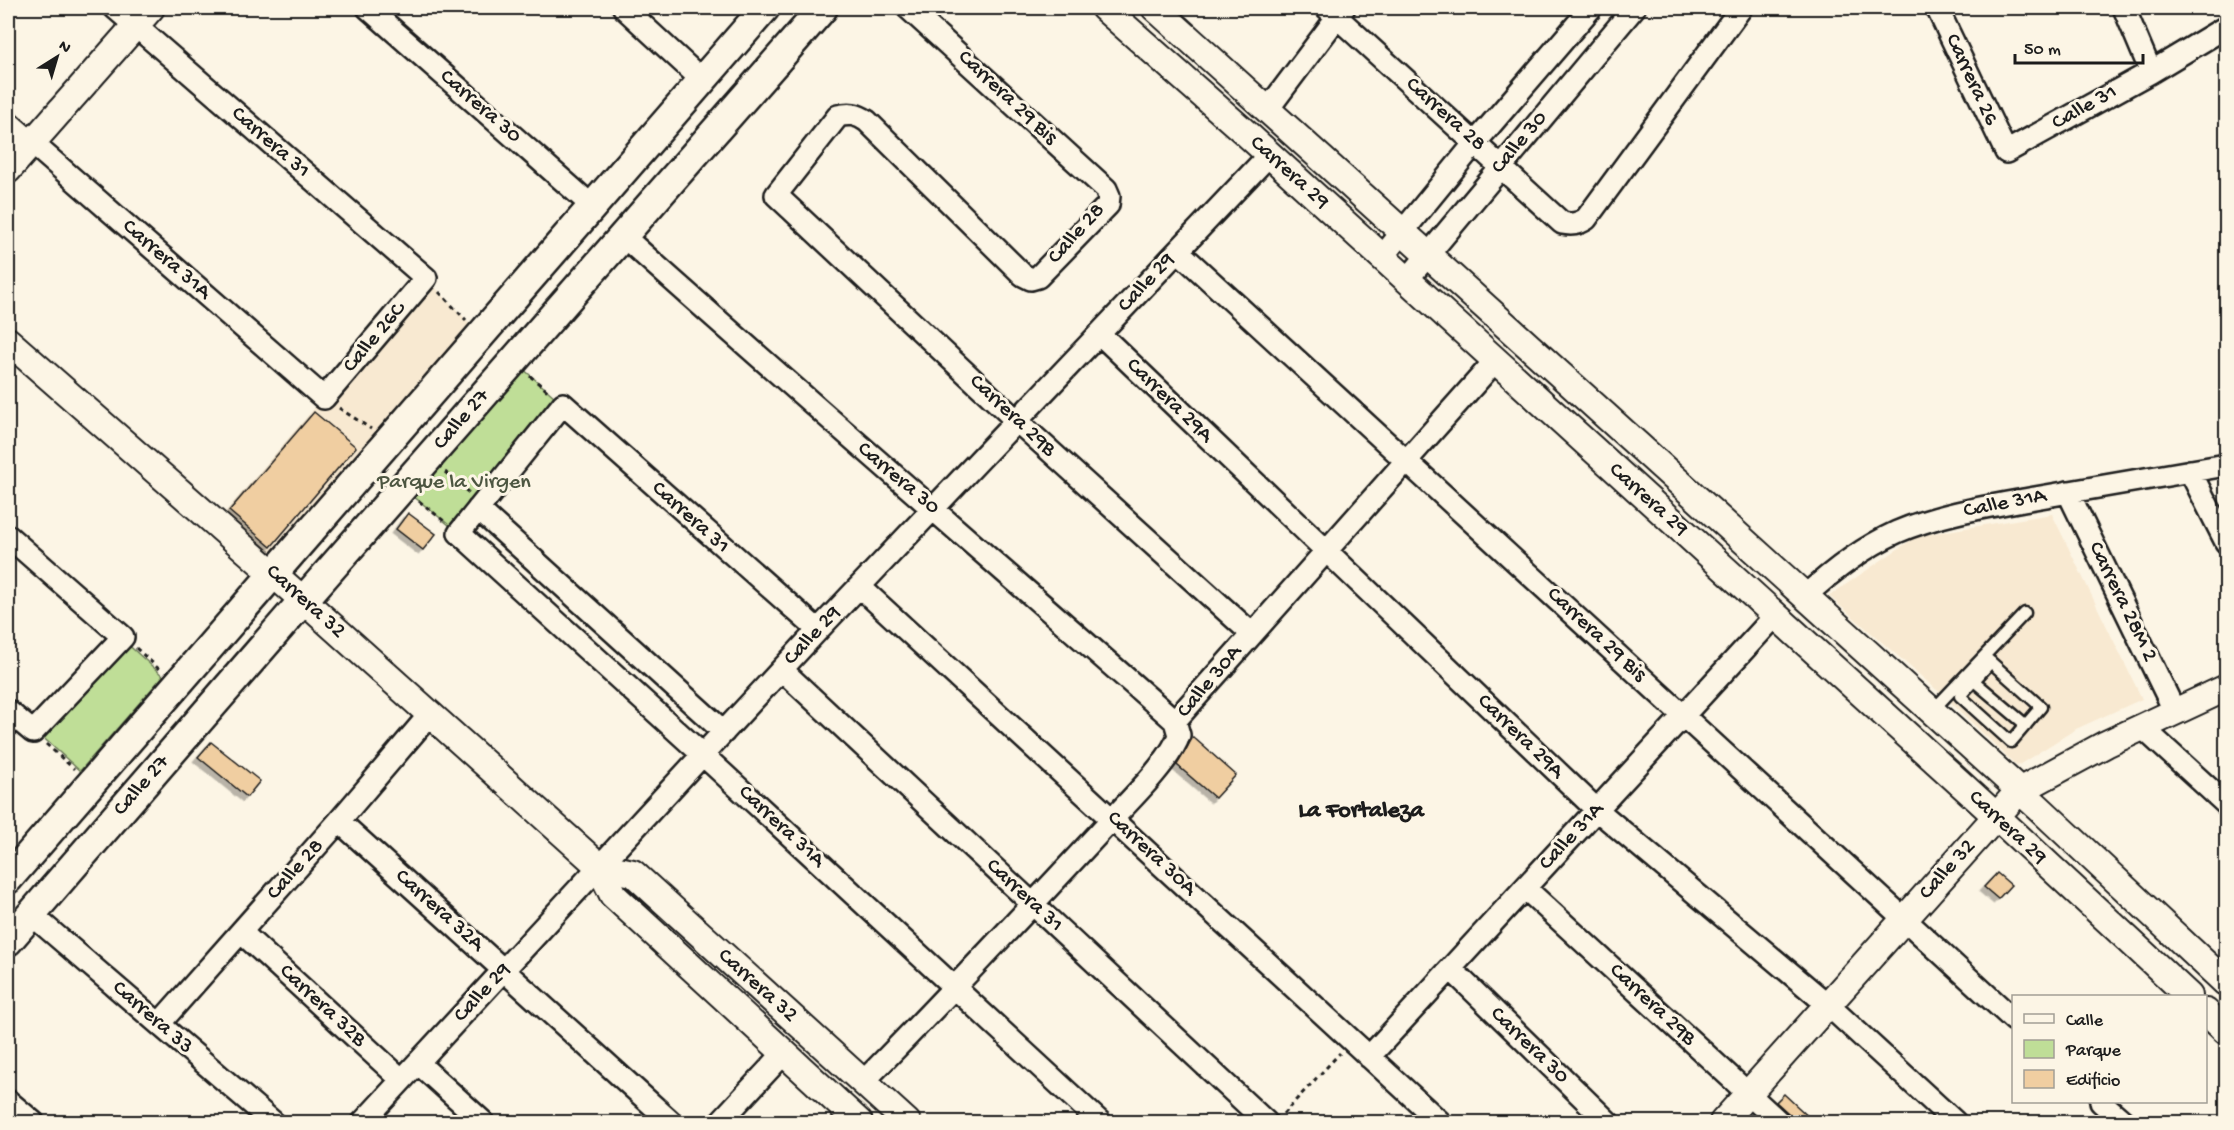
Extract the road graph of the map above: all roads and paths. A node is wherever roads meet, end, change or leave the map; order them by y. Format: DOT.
graph roads {
  1 [pos="115,8"];
  2 [pos="368,8"];
  3 [pos="624,8"];
  4 [pos="765,8"];
  5 [pos="823,8"];
  6 [pos="908,8"];
  7 [pos="1104,8"];
  8 [pos="1155,8"];
  9 [pos="1591,8"];
  10 [pos="1634,8"];
  11 [pos="1741,8"];
  12 [pos="1937,8"];
  13 [pos="2124,8"];
  14 [pos="1336,11"];
  15 [pos="143,16"];
  16 [pos="2226,27"];
  17 [pos="2151,72"];
  18 [pos="702,80"];
  19 [pos="1268,109"];
  20 [pos="8,122"];
  21 [pos="31,143"];
  22 [pos="1474,143"];
  23 [pos="2006,152"];
  24 [pos="1269,155"];
  25 [pos="1501,166"];
  26 [pos="8,170"];
  27 [pos="1106,189"];
  28 [pos="592,206"];
  29 [pos="1402,232"];
  30 [pos="622,235"];
  31 [pos="1179,251"];
  32 [pos="1428,255"];
  33 [pos="1382,258"];
  34 [pos="1038,277"];
  35 [pos="426,278"];
  36 [pos="1407,280"];
  37 [pos="472,326"];
  38 [pos="1100,334"];
  39 [pos="8,341"];
  40 [pos="1495,361"];
  41 [pos="324,398"];
  42 [pos="1017,421"];
  43 [pos="378,433"];
  44 [pos="429,458"];
  45 [pos="1407,460"];
  46 [pos="2226,465"];
  47 [pos="2190,471"];
  48 [pos="403,488"];
  49 [pos="2068,492"];
  50 [pos="480,507"];
  51 [pos="934,509"];
  52 [pos="459,533"];
  53 [pos="8,536"];
  54 [pos="2226,542"];
  55 [pos="1325,552"];
  56 [pos="273,573"];
  57 [pos="860,587"];
  58 [pos="1804,597"];
  59 [pos="303,600"];
  60 [pos="2025,613"];
  61 [pos="1776,616"];
  62 [pos="818,630"];
  63 [pos="1252,634"];
  64 [pos="123,637"];
  65 [pos="1987,659"];
  66 [pos="782,670"];
  67 [pos="167,676"];
  68 [pos="1974,681"];
  69 [pos="2226,688"];
  70 [pos="8,711"];
  71 [pos="1932,711"];
  72 [pos="2175,712"];
  73 [pos="430,713"];
  74 [pos="1683,716"];
  75 [pos="1174,721"];
  76 [pos="2026,724"];
  77 [pos="2143,728"];
  78 [pos="33,732"];
  79 [pos="724,732"];
  80 [pos="703,755"];
  81 [pos="80,775"];
  82 [pos="2019,791"];
  83 [pos="2226,804"];
  84 [pos="1597,810"];
  85 [pos="1995,816"];
  86 [pos="1112,819"];
  87 [pos="339,821"];
  88 [pos="599,866"];
  89 [pos="8,879"];
  90 [pos="1525,888"];
  91 [pos="1033,904"];
  92 [pos="31,914"];
  93 [pos="1904,919"];
  94 [pos="241,932"];
  95 [pos="8,941"];
  96 [pos="504,969"];
  97 [pos="1451,969"];
  98 [pos="2226,983"];
  99 [pos="955,988"];
  100 [pos="2188,995"];
  101 [pos="1828,1005"];
  102 [pos="2207,1014"];
  103 [pos="2012,1019"];
  104 [pos="159,1024"];
  105 [pos="2226,1031"];
  106 [pos="1351,1041"];
  107 [pos="784,1053"];
  108 [pos="1369,1057"];
  109 [pos="418,1063"];
  110 [pos="402,1080"];
  111 [pos="863,1082"];
  112 [pos="1748,1094"];
  113 [pos="8,1101"];
  114 [pos="2103,1103"];
  115 [pos="1274,1118"];
  116 [pos="33,1122"];
  117 [pos="273,1122"];
  118 [pos="363,1122"];
  119 [pos="483,1122"];
  120 [pos="671,1122"];
  121 [pos="720,1122"];
  122 [pos="859,1122"];
  123 [pos="907,1122"];
  124 [pos="1100,1122"];
  125 [pos="1440,1122"];
  126 [pos="1608,1122"];
  127 [pos="1723,1122"];
  128 [pos="1779,1122"];
  129 [pos="1955,1122"];
  130 [pos="2124,1122"];
  1 -- 15 [label="street, Carrera 31"];
  2 -- 28 [label="street, Carrera 30"];
  3 -- 18 [label="street"];
  4 -- 18 [label="main road, Calle 27"];
  5 -- 30 [label="main road, Calle 27"];
  6 -- 27 [label="street, Carrera 29 Bis"];
  7 -- 24 [label="street, Carrera 29"];
  8 -- 19 [label="street, Carrera 29"];
  9 -- 22 [label="street, Calle 30"];
  10 -- 25 [label="street, Calle 30"];
  11 -- 25 [label="street, Carrera 28"];
  12 -- 23 [label="street, Carrera 26"];
  13 -- 17 [label="street"];
  14 -- 19 [label="street"];
  14 -- 22 [label="street, Carrera 28"];
  15 -- 21 [label="street"];
  15 -- 35 [label="street, Carrera 31"];
  16 -- 17 [label="street, Calle 31"];
  17 -- 23 [label="street, Calle 31"];
  18 -- 28 [label="main road, Calle 27"];
  19 -- 29 [label="street, Carrera 29"];
  20 -- 21 [label="street, Carrera 31A"];
  21 -- 26 [label="street"];
  21 -- 41 [label="street, Carrera 31A"];
  22 -- 25 [label="street, Carrera 28"];
  22 -- 29 [label="street, Calle 30"];
  24 -- 31 [label="street, Calle 29"];
  24 -- 33 [label="street, Carrera 29"];
  25 -- 32 [label="street, Calle 30"];
  27 -- 34 [label="street, Calle 28"];
  28 -- 56 [label="main road, Calle 27"];
  29 -- 32 [label="street, Carrera 29"];
  29 -- 33 [label="street, Calle 30"];
  30 -- 44 [label="main road, Calle 27"];
  30 -- 51 [label="street, Carrera 30"];
  31 -- 38 [label="street, Calle 29"];
  31 -- 45 [label="street, Carrera 29 Bis"];
  32 -- 36 [label="street, Calle 30"];
  32 -- 58 [label="street, Carrera 29"];
  33 -- 36 [label="street, Carrera 29"];
  34 -- 42 [label="street, Carrera 29B"];
  35 -- 37 [label="path"];
  35 -- 41 [label="street, Calle 26C"];
  36 -- 40 [label="street, Carrera 29"];
  38 -- 42 [label="street, Calle 29"];
  38 -- 55 [label="street, Carrera 29A"];
  39 -- 56 [label="street, Carrera 32"];
  40 -- 45 [label="street, Calle 30A"];
  40 -- 61 [label="street, Carrera 29"];
  41 -- 43 [label="path"];
  42 -- 51 [label="street, Calle 29"];
  42 -- 63 [label="street, Carrera 29B"];
  44 -- 48 [label="main road, Calle 27"];
  44 -- 50 [label="path"];
  45 -- 55 [label="street, Calle 30A"];
  45 -- 74 [label="street, Carrera 29 Bis"];
  46 -- 47 [label="street, Calle 31A"];
  47 -- 49 [label="street, Calle 31A"];
  47 -- 54 [label="street"];
  48 -- 52 [label="path"];
  48 -- 59 [label="main road, Calle 27"];
  49 -- 58 [label="street, Calle 31A"];
  49 -- 72 [label="street, Carrera 28M 2"];
  50 -- 52 [label="street"];
  50 -- 62 [label="street, Carrera 31"];
  50 -- 79 [label="street"];
  51 -- 57 [label="street, Calle 29"];
  51 -- 75 [label="street, Carrera 30"];
  52 -- 80 [label="street, Carrera 31A"];
  53 -- 64 [label="street"];
  55 -- 63 [label="street, Calle 30A"];
  55 -- 84 [label="street, Carrera 29A"];
  56 -- 59 [label="street, Carrera 32"];
  56 -- 89 [label="main road, Calle 27"];
  57 -- 62 [label="street, Calle 29"];
  57 -- 86 [label="street, Carrera 30A"];
  58 -- 71 [label="street, Carrera 29"];
  59 -- 73 [label="street, Carrera 32"];
  59 -- 92 [label="main road, Calle 27"];
  60 -- 65 [label="lane"];
  61 -- 74 [label="street, Calle 31A"];
  61 -- 85 [label="street, Carrera 29"];
  62 -- 66 [label="street, Calle 29"];
  63 -- 75 [label="street, Calle 30A"];
  64 -- 67 [label="path"];
  64 -- 78 [label="street"];
  65 -- 68 [label="lane"];
  65 -- 71 [label="lane"];
  65 -- 76 [label="lane"];
  66 -- 79 [label="street, Calle 29"];
  66 -- 91 [label="street, Carrera 31"];
  68 -- 76 [label="lane"];
  68 -- 76 [label="lane"];
  69 -- 72 [label="street, Calle 32"];
  70 -- 78 [label="street"];
  71 -- 82 [label="street, Carrera 29"];
  72 -- 77 [label="street, Calle 32"];
  73 -- 87 [label="street, Calle 28"];
  73 -- 88 [label="street, Carrera 32"];
  74 -- 84 [label="street, Calle 31A"];
  74 -- 93 [label="street, Carrera 29 Bis"];
  75 -- 86 [label="street, Calle 30A"];
  77 -- 82 [label="street, Calle 32"];
  77 -- 83 [label="street"];
  78 -- 81 [label="path"];
  79 -- 80 [label="street, Calle 29"];
  80 -- 88 [label="street, Calle 29"];
  80 -- 99 [label="street, Carrera 31A"];
  82 -- 85 [label="street, Calle 32"];
  82 -- 98 [label="street, Carrera 29"];
  84 -- 90 [label="street, Calle 31A"];
  84 -- 101 [label="street, Carrera 29A"];
  85 -- 93 [label="street, Calle 32"];
  85 -- 100 [label="street, Carrera 29"];
  86 -- 91 [label="street, Calle 30A"];
  86 -- 106 [label="street, Carrera 30A"];
  87 -- 94 [label="street, Calle 28"];
  87 -- 96 [label="street, Carrera 32A"];
  88 -- 96 [label="street, Calle 29"];
  88 -- 107 [label="street, Carrera 32"];
  88 -- 111 [label="street, Carrera 32"];
  90 -- 97 [label="street, Calle 31A"];
  90 -- 112 [label="street, Carrera 29B"];
  91 -- 99 [label="street, Calle 30A"];
  91 -- 115 [label="street, Carrera 31"];
  92 -- 95 [label="main road, Calle 27"];
  92 -- 104 [label="street, Carrera 33"];
  93 -- 101 [label="street, Calle 32"];
  93 -- 103 [label="street, Carrera 29 Bis"];
  94 -- 104 [label="street, Calle 28"];
  94 -- 110 [label="street, Carrera 32B"];
  96 -- 109 [label="street, Calle 29"];
  96 -- 120 [label="street, Carrera 32A"];
  97 -- 108 [label="street, Calle 31A"];
  97 -- 126 [label="street, Carrera 30"];
  99 -- 111 [label="street, Calle 30A"];
  99 -- 124 [label="street, Carrera 31A"];
  101 -- 112 [label="street, Calle 32"];
  101 -- 129 [label="street, Carrera 29A"];
  102 -- 105 [label="street"];
  104 -- 117 [label="street, Carrera 33"];
  106 -- 108 [label="street, Carrera 30A"];
  106 -- 115 [label="path"];
  107 -- 121 [label="street"];
  107 -- 122 [label="street, Carrera 32"];
  108 -- 125 [label="street, Carrera 30A"];
  109 -- 110 [label="street, Calle 29"];
  109 -- 119 [label="street"];
  110 -- 118 [label="street, Calle 29"];
  111 -- 123 [label="street, Carrera 32"];
  112 -- 127 [label="street, Calle 32"];
  112 -- 128 [label="street, Carrera 29B"];
  113 -- 116 [label="street"];
  114 -- 130 [label="street"];
}
